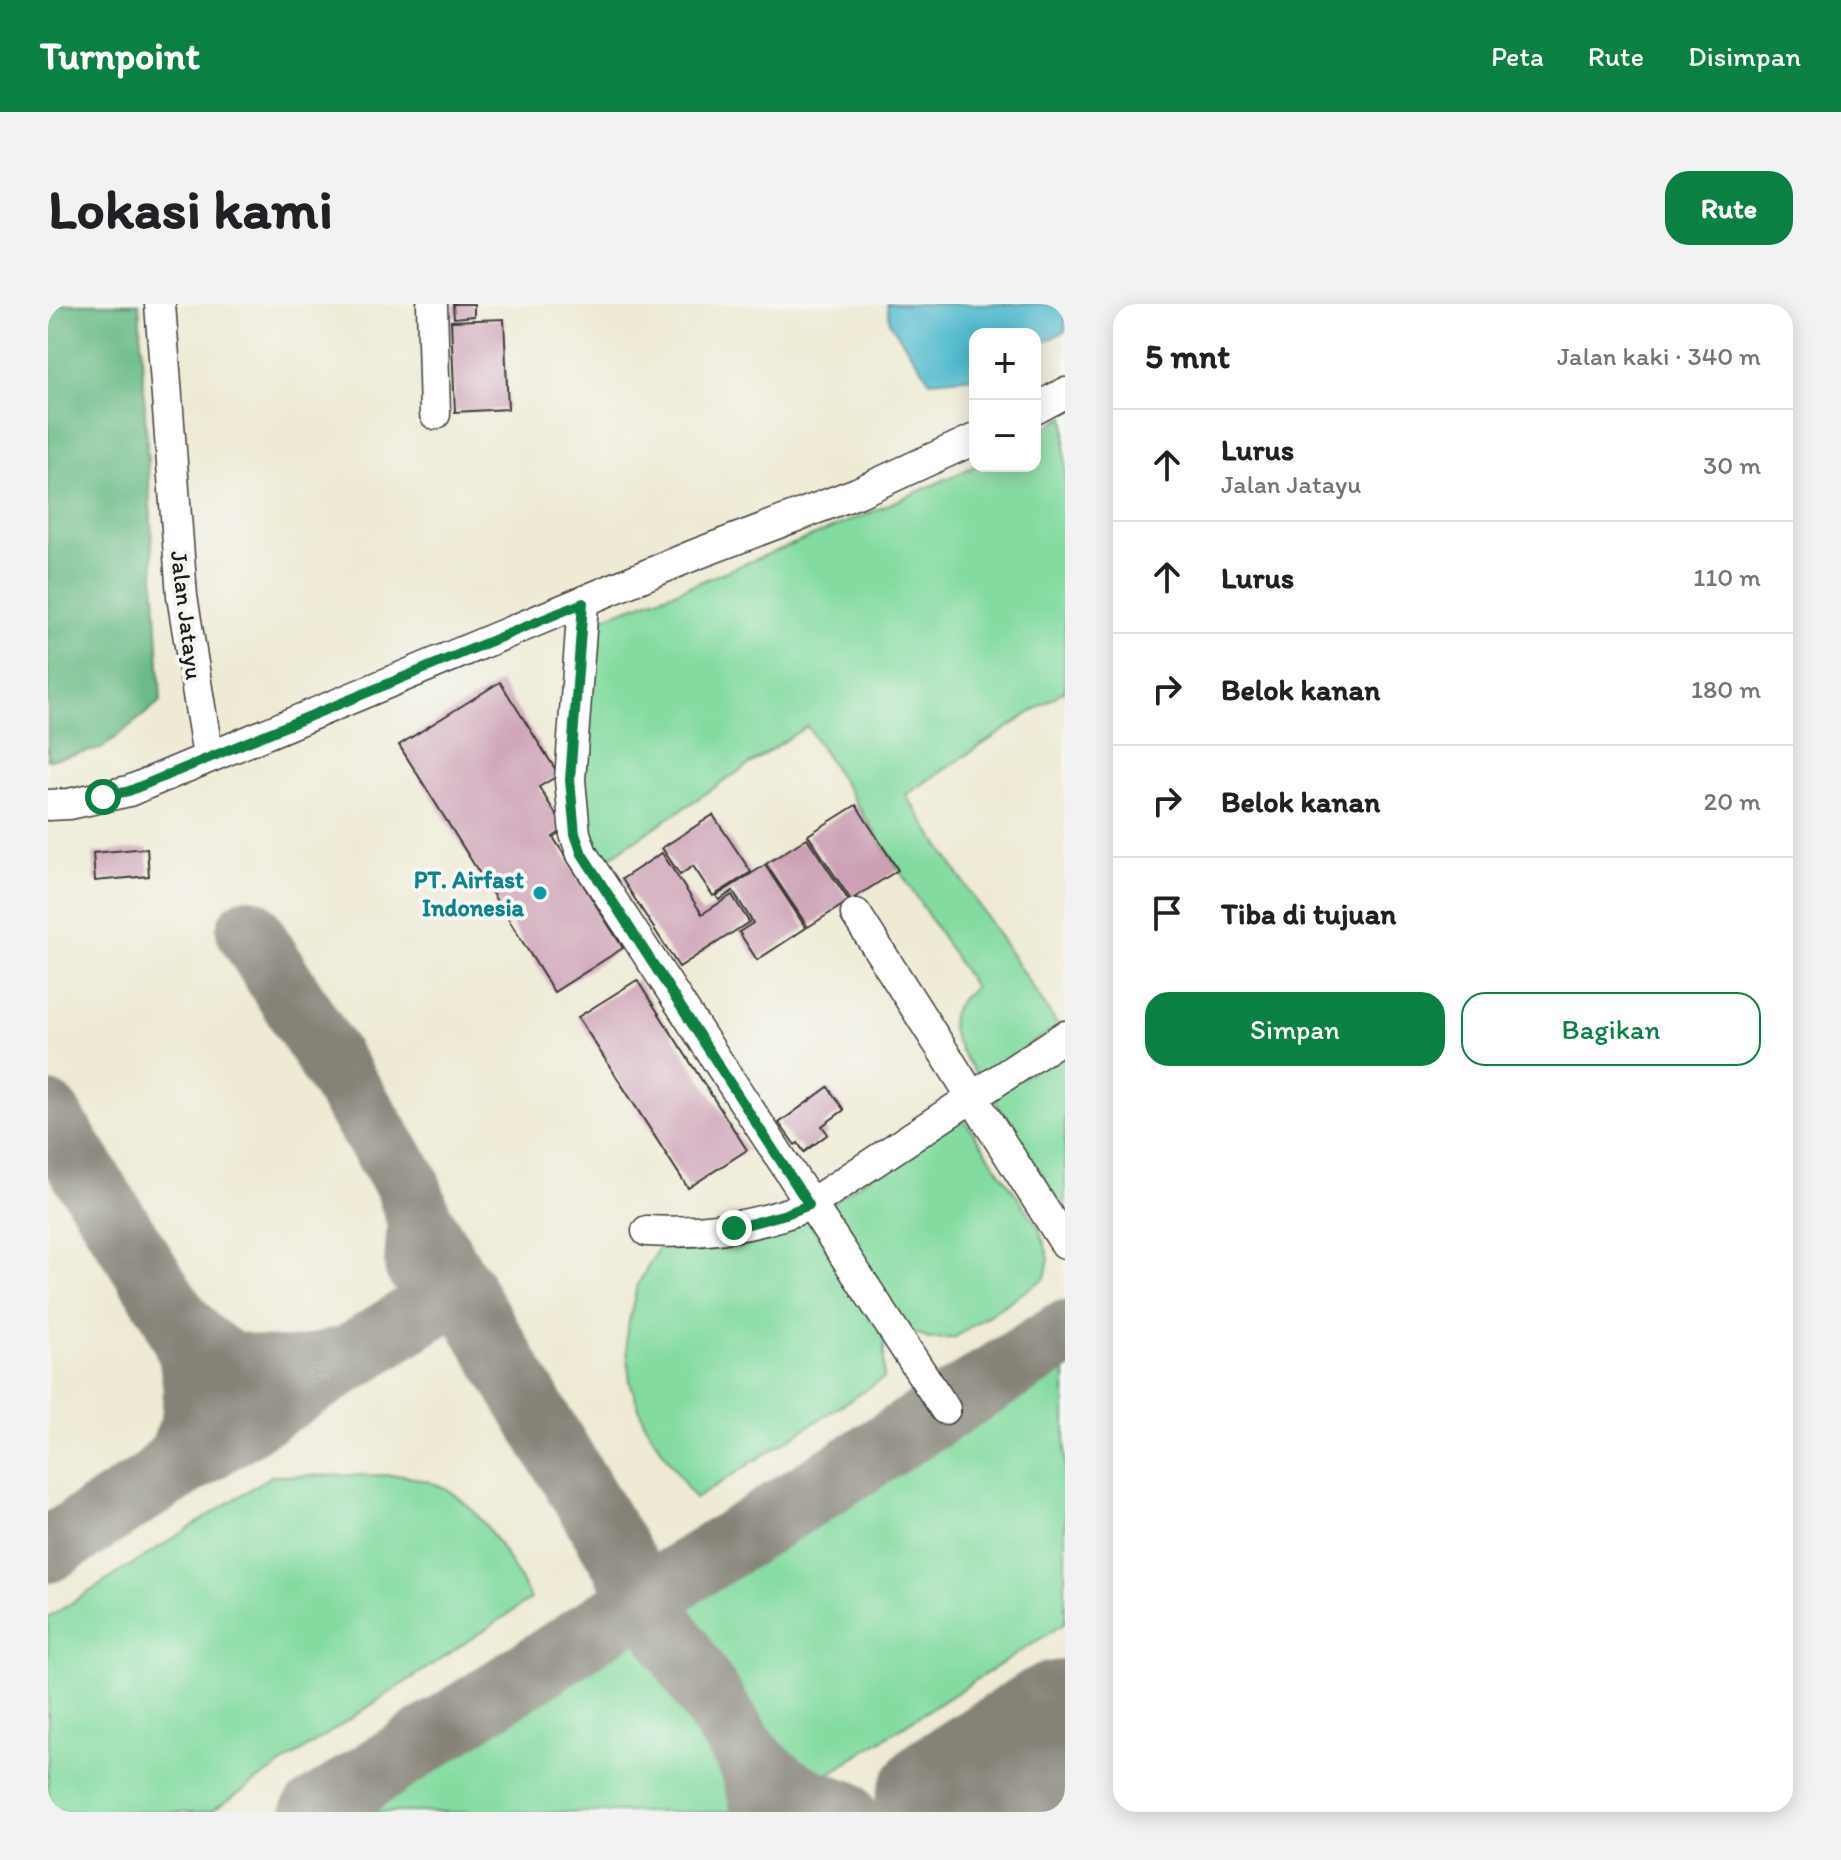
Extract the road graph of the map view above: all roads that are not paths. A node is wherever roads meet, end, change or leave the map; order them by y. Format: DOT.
graph roads {
  1 [pos="160,304"];
  2 [pos="432,304"];
  3 [pos="1065,393"];
  4 [pos="1041,406"];
  5 [pos="435,414"];
  6 [pos="969,442"];
  7 [pos="583,603"];
  8 [pos="208,756"];
  9 [pos="48,805"];
  10 [pos="856,914"];
  11 [pos="1065,1036"];
  12 [pos="972,1097"];
  13 [pos="809,1205"];
  14 [pos="647,1231"];
  15 [pos="1065,1243"];
  16 [pos="945,1409"];
  1 -- 8 [label="lane, Jalan Jatayu"];
  2 -- 5 [label="lane"];
  3 -- 4 [label="lane"];
  6 -- 7 [label="lane"];
  7 -- 8 [label="lane"];
  7 -- 13 [label="lane"];
  8 -- 9 [label="lane"];
  10 -- 12 [label="lane"];
  11 -- 12 [label="lane"];
  12 -- 13 [label="lane"];
  12 -- 15 [label="lane"];
  13 -- 14 [label="lane"];
  13 -- 16 [label="lane"];
}
